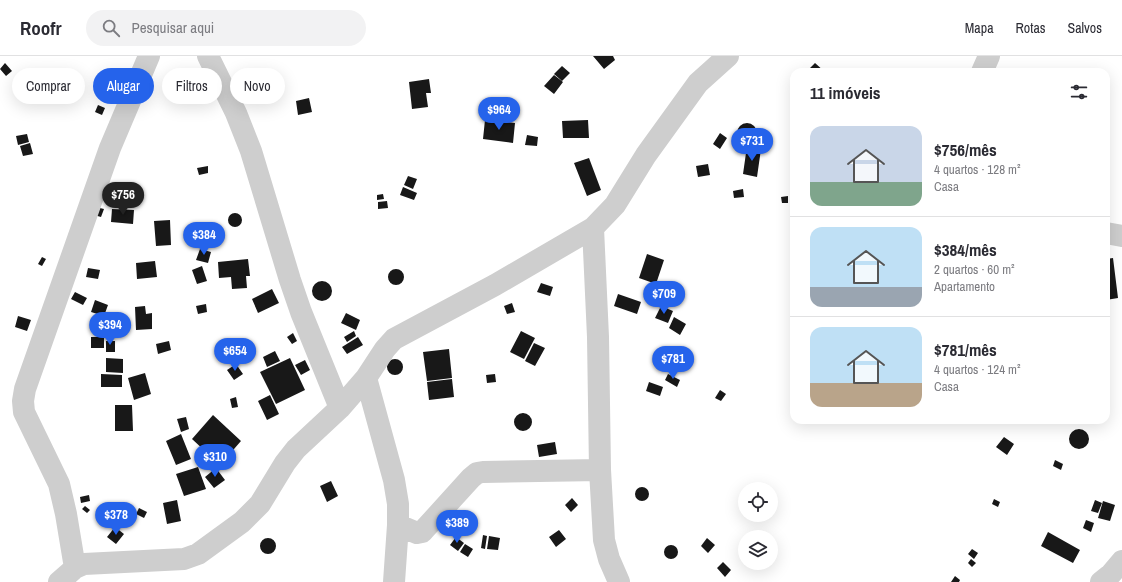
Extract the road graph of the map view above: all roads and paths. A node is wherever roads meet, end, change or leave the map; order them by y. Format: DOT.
graph roads {
  1 [pos="149,56"];
  2 [pos="208,56"];
  3 [pos="728,56"];
  4 [pos="989,56"];
  5 [pos="984,68"];
  6 [pos="593,228"];
  7 [pos="1110,234"];
  8 [pos="1122,236"];
  9 [pos="366,378"];
  10 [pos="340,408"];
  11 [pos="600,470"];
  12 [pos="398,525"];
  13 [pos="67,575"];
  14 [pos="394,582"];
  15 [pos="619,582"];
  1 -- 13 [label="street"];
  2 -- 10 [label="street"];
  3 -- 6 [label="street"];
  4 -- 5 [label="street"];
  6 -- 9 [label="street"];
  6 -- 11 [label="street"];
  7 -- 8 [label="street"];
  9 -- 10 [label="street"];
  9 -- 12 [label="street"];
  10 -- 13 [label="street"];
  11 -- 12 [label="street"];
  11 -- 15 [label="street"];
  12 -- 14 [label="street"];
}
